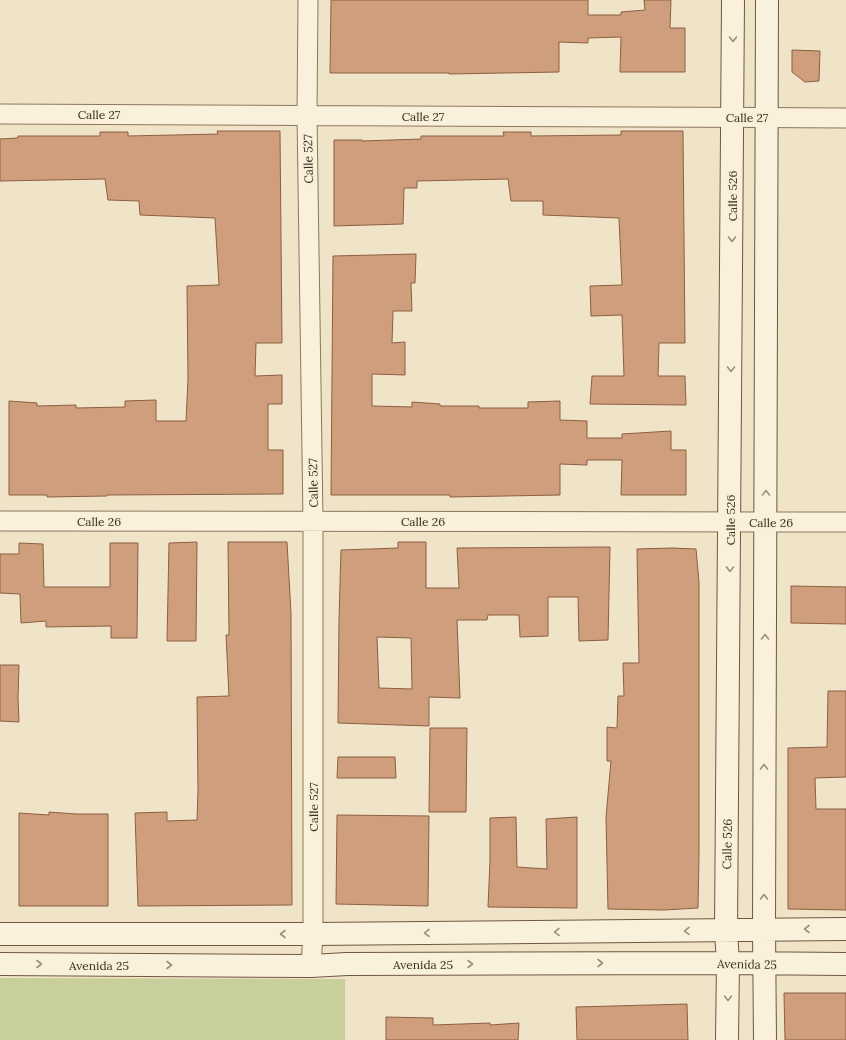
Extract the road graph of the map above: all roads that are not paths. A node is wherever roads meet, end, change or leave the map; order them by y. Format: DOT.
graph roads {
  1 [pos="308,0"];
  2 [pos="733,0"];
  3 [pos="767,0"];
  4 [pos="0,114"];
  5 [pos="307,115"];
  6 [pos="733,117"];
  7 [pos="767,117"];
  8 [pos="846,118"];
  9 [pos="313,521"];
  10 [pos="0,522"];
  11 [pos="730,522"];
  12 [pos="766,522"];
  13 [pos="846,522"];
  14 [pos="764,929"];
  15 [pos="846,929"];
  16 [pos="726,931"];
  17 [pos="0,934"];
  18 [pos="313,934"];
  19 [pos="728,963"];
  20 [pos="0,964"];
  21 [pos="765,964"];
  22 [pos="846,964"];
  23 [pos="311,966"];
  24 [pos="727,1040"];
  25 [pos="765,1040"];
  1 -- 5 [label="street, Calle 527"];
  2 -- 6 [label="main road, Calle 526, one-way"];
  3 -- 7 [label="main road"];
  4 -- 5 [label="street, Calle 27"];
  5 -- 6 [label="street, Calle 27"];
  5 -- 9 [label="street, Calle 527"];
  6 -- 7 [label="street, Calle 27"];
  6 -- 11 [label="main road, Calle 526, one-way"];
  7 -- 8 [label="street, Calle 27"];
  12 -- 7 [label="main road, one-way"];
  9 -- 10 [label="street, Calle 26"];
  9 -- 11 [label="street, Calle 26"];
  9 -- 18 [label="street, Calle 527"];
  11 -- 12 [label="street, Calle 26"];
  11 -- 16 [label="main road, Calle 526, one-way"];
  12 -- 13 [label="street, Calle 26"];
  14 -- 12 [label="main road, one-way"];
  15 -- 14 [label="main road, one-way"];
  14 -- 16 [label="main road"];
  14 -- 21 [label="main road"];
  16 -- 18 [label="main road, one-way"];
  16 -- 19 [label="main road, Calle 526"];
  18 -- 17 [label="main road, one-way"];
  18 -- 23 [label="street, Calle 527"];
  19 -- 21 [label="main road, Avenida 25"];
  23 -- 19 [label="main road, Avenida 25, one-way"];
  19 -- 24 [label="main road, Calle 526, one-way"];
  20 -- 23 [label="main road, Avenida 25, one-way"];
  21 -- 22 [label="main road, Avenida 25"];
  21 -- 25 [label="main road"];
}
